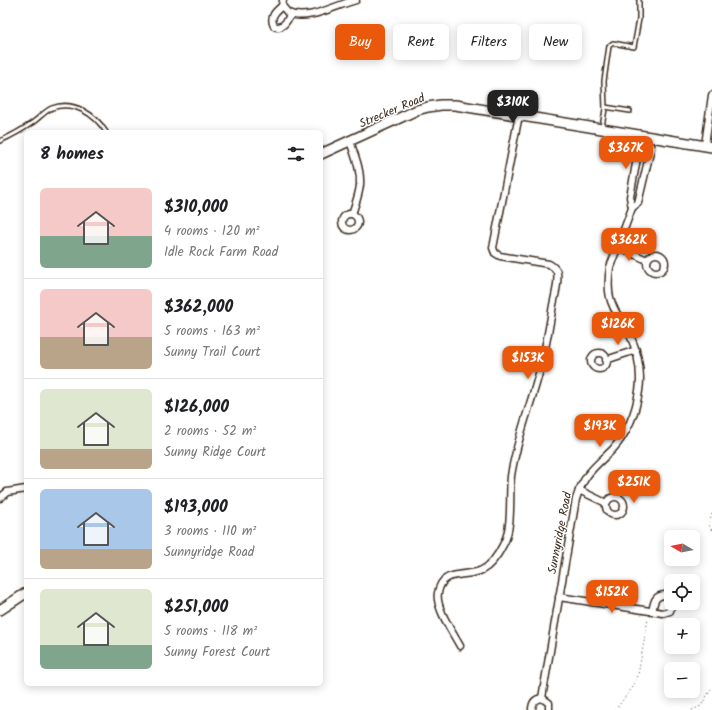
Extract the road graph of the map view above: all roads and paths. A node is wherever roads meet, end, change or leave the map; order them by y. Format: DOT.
graph roads {
  1 [pos="356,0"];
  2 [pos="639,0"];
  3 [pos="283,5"];
  4 [pos="291,14"];
  5 [pos="712,95"];
  6 [pos="605,107"];
  7 [pos="630,111"];
  8 [pos="519,115"];
  9 [pos="601,129"];
  10 [pos="104,130"];
  11 [pos="646,137"];
  12 [pos="0,141"];
  13 [pos="350,141"];
  14 [pos="708,146"];
  15 [pos="323,153"];
  16 [pos="632,208"];
  17 [pos="352,214"];
  18 [pos="618,247"];
  19 [pos="647,260"];
  20 [pos="636,350"];
  21 [pos="606,360"];
  22 [pos="24,489"];
  23 [pos="579,490"];
  24 [pos="1,494"];
  25 [pos="606,503"];
  26 [pos="712,514"];
  27 [pos="712,531"];
  28 [pos="24,594"];
  29 [pos="664,595"];
  30 [pos="559,597"];
  31 [pos="0,610"];
  32 [pos="670,610"];
  33 [pos="652,612"];
  34 [pos="648,619"];
  35 [pos="460,646"];
  36 [pos="712,687"];
  37 [pos="542,698"];
  38 [pos="532,710"];
  39 [pos="549,710"];
  40 [pos="615,710"];
  41 [pos="692,710"];
  1 -- 4 [label="street"];
  2 -- 6 [label="lane"];
  3 -- 4 [label="street"];
  3 -- 4 [label="street"];
  5 -- 14 [label="street"];
  6 -- 7 [label="lane"];
  6 -- 9 [label="lane"];
  8 -- 9 [label="street, Strecker Road"];
  8 -- 13 [label="street, Strecker Road"];
  8 -- 35 [label="street"];
  9 -- 11 [label="street, Strecker Road"];
  10 -- 12 [label="lane"];
  11 -- 14 [label="street, Strecker Road"];
  11 -- 16 [label="street, Sunnyridge Road"];
  11 -- 16 [label="street, Sunnyridge Road"];
  13 -- 15 [label="street, Strecker Road"];
  13 -- 17 [label="street"];
  16 -- 18 [label="street, Sunnyridge Road"];
  18 -- 19 [label="street"];
  18 -- 20 [label="street, Sunnyridge Road"];
  20 -- 21 [label="street"];
  20 -- 23 [label="street, Sunnyridge Road"];
  22 -- 24 [label="street"];
  23 -- 25 [label="street"];
  23 -- 30 [label="street, Sunnyridge Road"];
  26 -- 27 [label="path"];
  28 -- 31 [label="street"];
  29 -- 33 [label="street"];
  30 -- 33 [label="street"];
  30 -- 37 [label="street, Sunnyridge Road"];
  32 -- 33 [label="street"];
  34 -- 40 [label="path"];
  36 -- 41 [label="path"];
  37 -- 38 [label="street"];
  37 -- 39 [label="street"];
}
